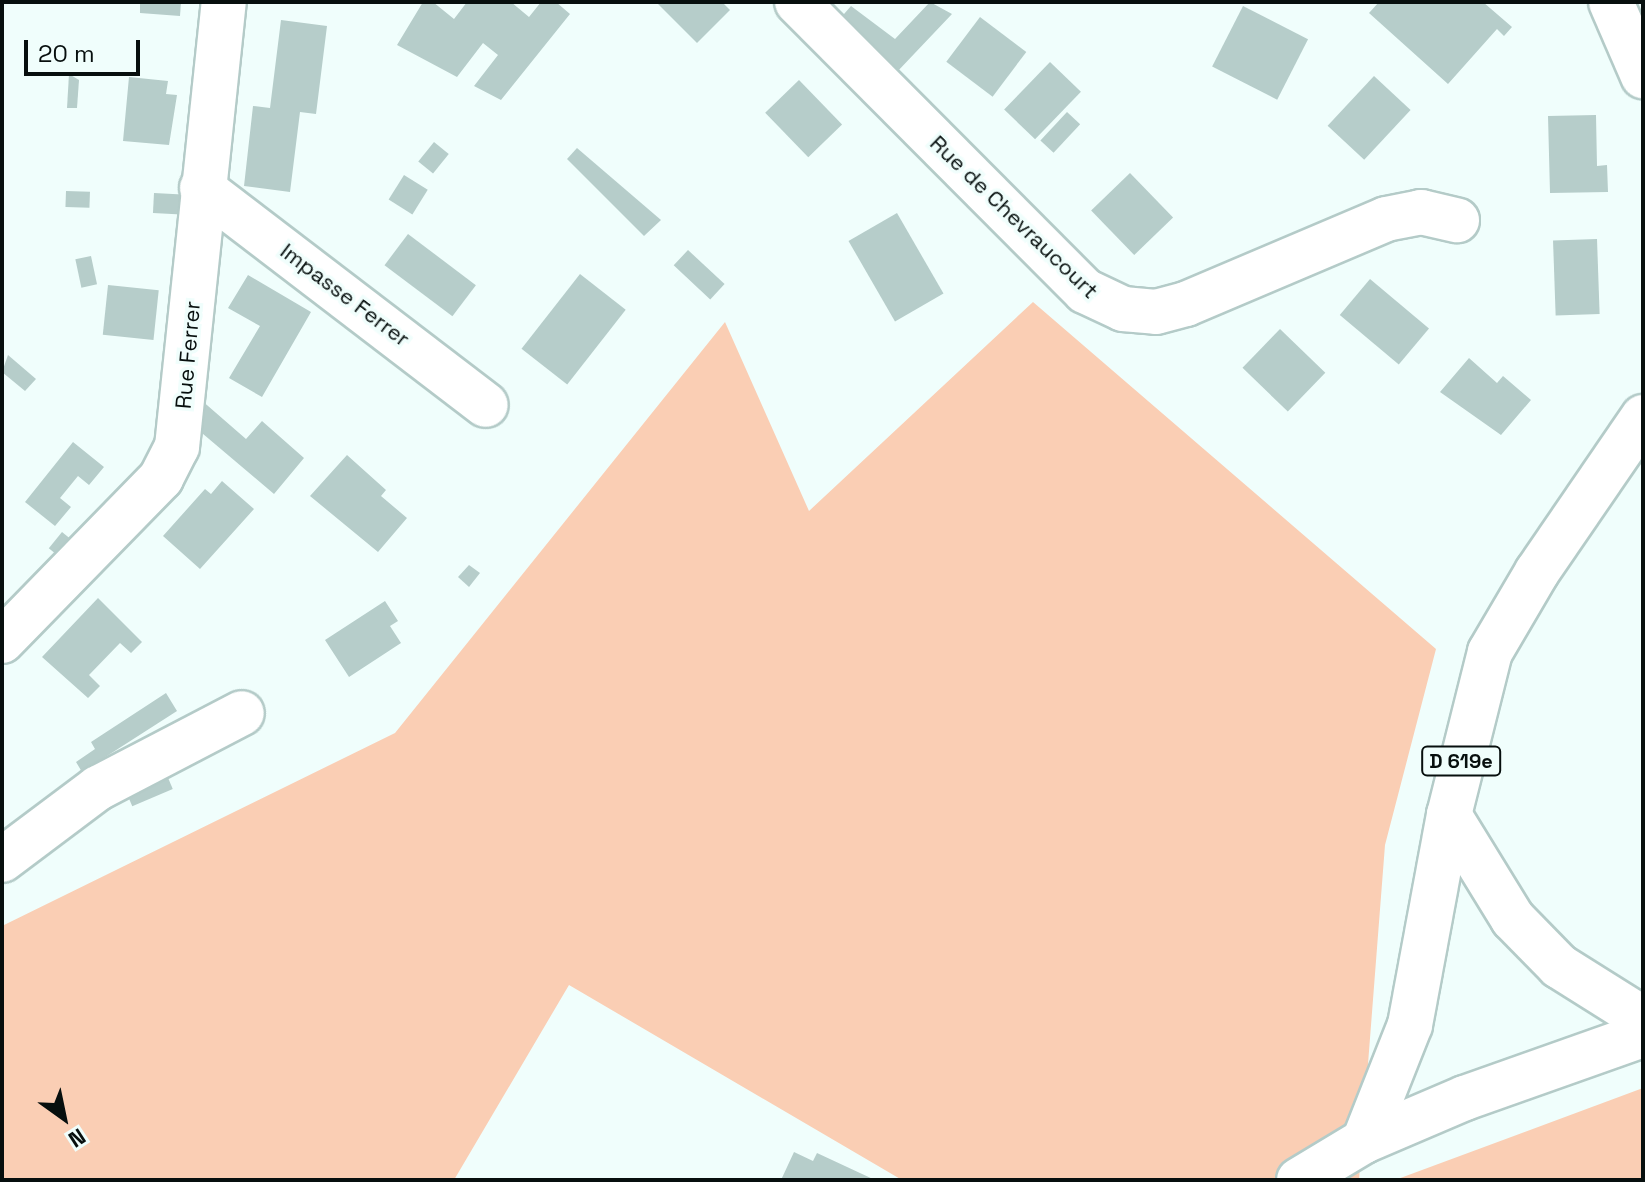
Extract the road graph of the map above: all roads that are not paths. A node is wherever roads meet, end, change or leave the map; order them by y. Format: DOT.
graph roads {
  1 [pos="224,2"];
  2 [pos="797,2"];
  3 [pos="1611,2"];
  4 [pos="1624,2"];
  5 [pos="1643,22"];
  6 [pos="1643,76"];
  7 [pos="202,188"];
  8 [pos="1457,220"];
  9 [pos="486,405"];
  10 [pos="1643,417"];
  11 [pos="2,641"];
  12 [pos="242,713"];
  13 [pos="1449,815"];
  14 [pos="2,860"];
  15 [pos="1643,1019"];
  16 [pos="1643,1035"];
  17 [pos="1364,1141"];
  18 [pos="1299,1180"];
  1 -- 7 [label="street, Rue Ferrer"];
  2 -- 8 [label="street, Rue de Chevraucourt"];
  3 -- 6 [label="street"];
  4 -- 5 [label="street"];
  7 -- 9 [label="street, Impasse Ferrer"];
  7 -- 11 [label="street, Rue Ferrer"];
  10 -- 13 [label="street, D 619e"];
  12 -- 14 [label="street"];
  13 -- 15 [label="street"];
  13 -- 17 [label="street, D 619e"];
  16 -- 17 [label="street"];
  17 -- 18 [label="street"];
}
